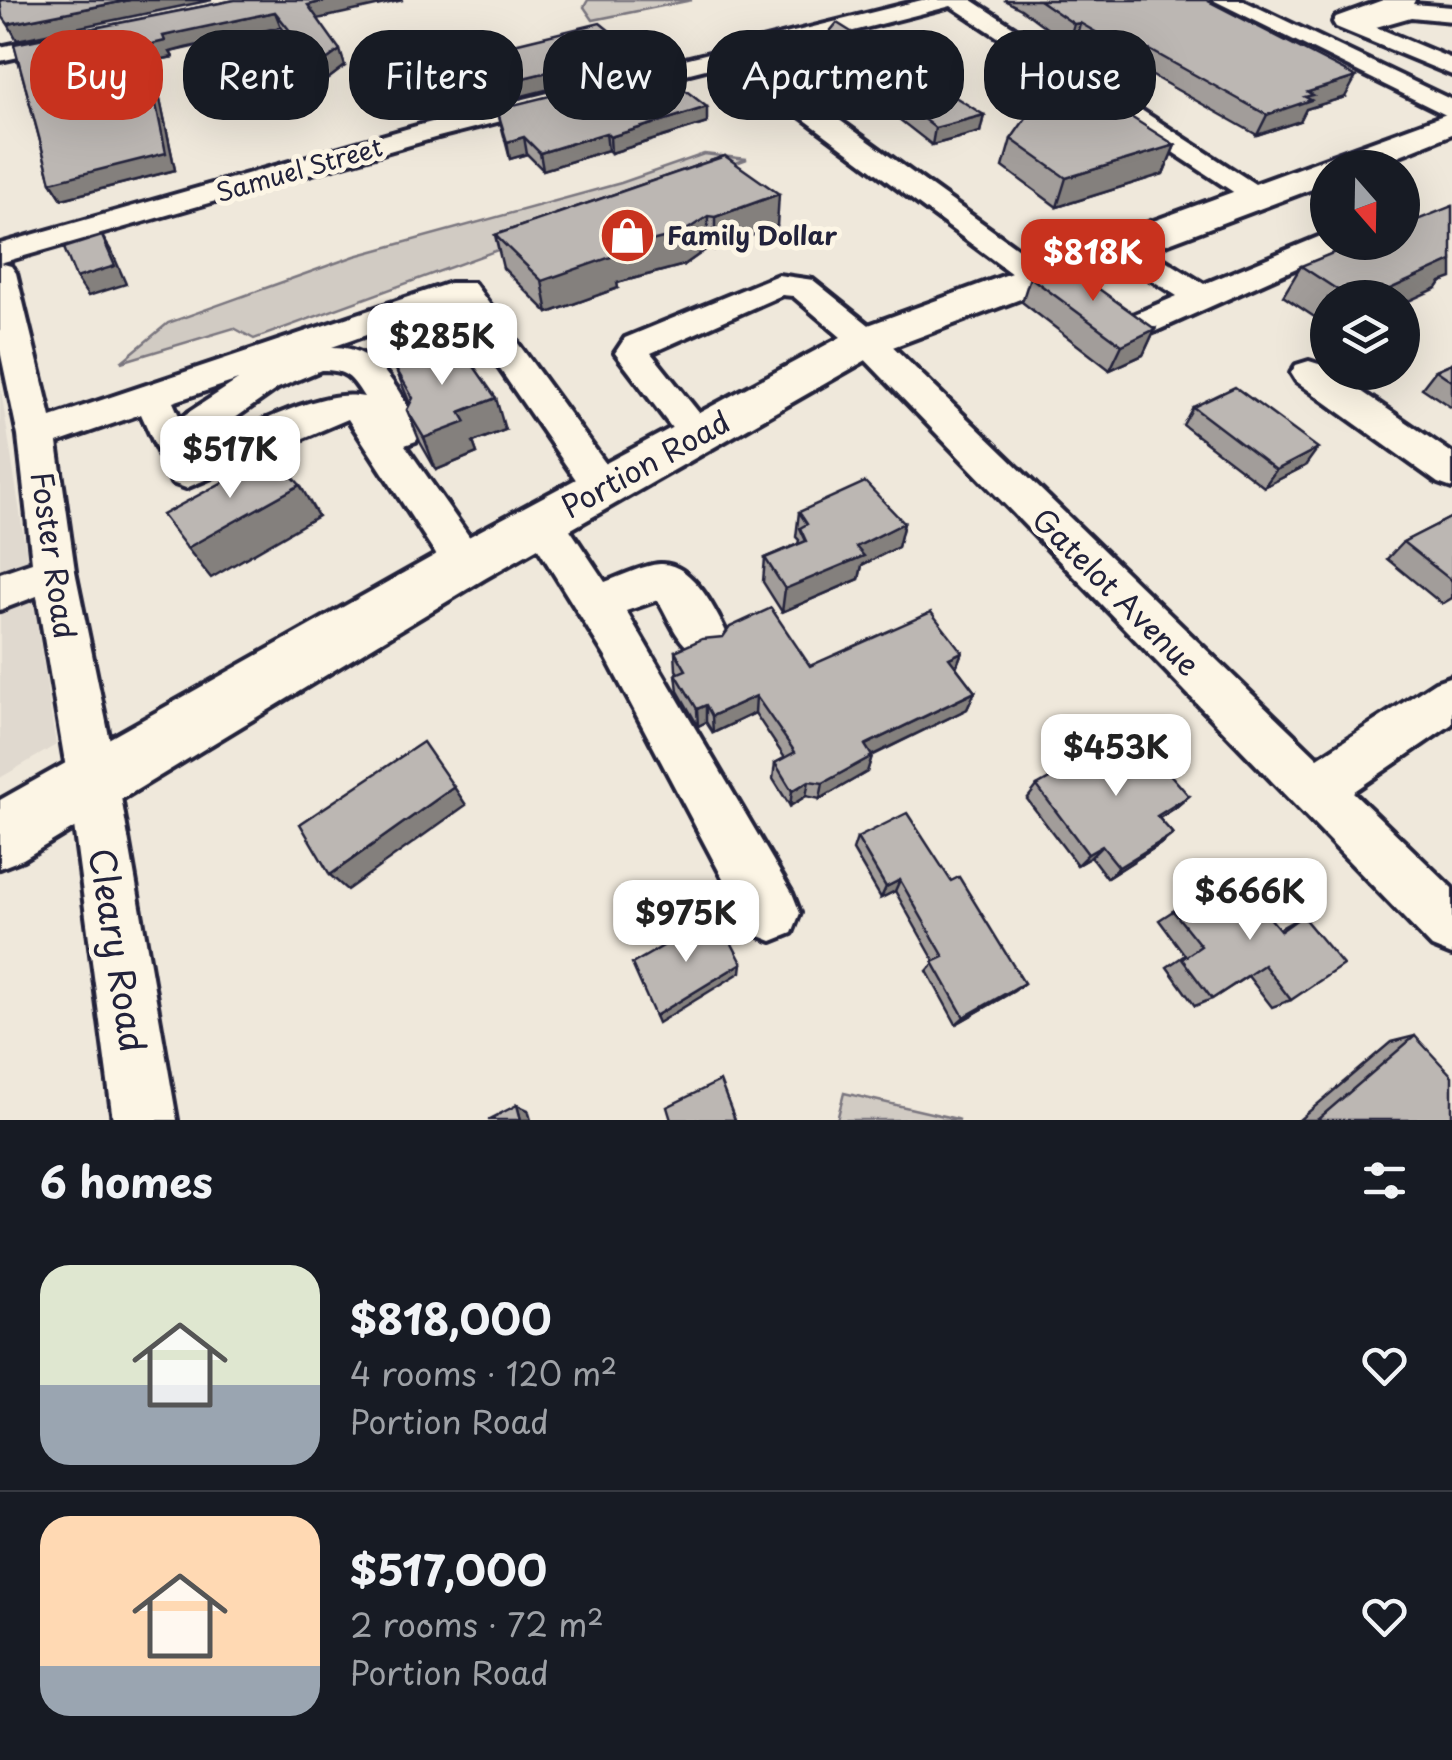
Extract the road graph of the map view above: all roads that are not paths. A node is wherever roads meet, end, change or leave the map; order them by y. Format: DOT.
graph roads {
  1 [pos="948,0"];
  2 [pos="957,0"];
  3 [pos="1224,0"];
  4 [pos="1404,0"];
  5 [pos="1422,0"];
  6 [pos="1452,12"];
  7 [pos="1344,22"];
  8 [pos="825,30"];
  9 [pos="1289,32"];
  10 [pos="30,48"];
  11 [pos="0,54"];
  12 [pos="707,59"];
  13 [pos="1452,65"];
  14 [pos="1452,110"];
  15 [pos="822,120"];
  16 [pos="1452,122"];
  17 [pos="1381,150"];
  18 [pos="1310,178"];
  19 [pos="1260,197"];
  20 [pos="1120,246"];
  21 [pos="1310,250"];
  22 [pos="0,254"];
  23 [pos="0,273"];
  24 [pos="1035,276"];
  25 [pos="1202,298"];
  26 [pos="1135,327"];
  27 [pos="867,341"];
  28 [pos="1309,372"];
  29 [pos="152,396"];
  30 [pos="698,434"];
  31 [pos="37,436"];
  32 [pos="172,443"];
  33 [pos="1452,474"];
  34 [pos="602,486"];
  35 [pos="425,508"];
  36 [pos="542,520"];
  37 [pos="464,564"];
  38 [pos="54,571"];
  39 [pos="0,592"];
  40 [pos="596,603"];
  41 [pos="706,638"];
  42 [pos="1452,696"];
  43 [pos="93,780"];
  44 [pos="1314,789"];
  45 [pos="0,836"];
  46 [pos="772,913"];
  47 [pos="1452,927"];
  48 [pos="145,1120"];
  1 -- 8 [label="street, Samuel Street"];
  2 -- 19 [label="street"];
  3 -- 9 [label="street"];
  4 -- 7 [label="street"];
  5 -- 6 [label="street"];
  6 -- 13 [label="street"];
  7 -- 9 [label="street"];
  7 -- 13 [label="street"];
  9 -- 14 [label="street"];
  10 -- 11 [label="street"];
  12 -- 22 [label="street, Samuel Street"];
  15 -- 24 [label="street"];
  16 -- 17 [label="main road"];
  18 -- 19 [label="main road, Portion Road"];
  19 -- 20 [label="main road, Portion Road"];
  20 -- 24 [label="main road, Portion Road"];
  20 -- 25 [label="street"];
  21 -- 25 [label="street"];
  23 -- 31 [label="street, Foster Road"];
  24 -- 27 [label="main road, Portion Road"];
  25 -- 26 [label="street"];
  27 -- 30 [label="main road, Portion Road"];
  27 -- 30 [label="street, Gatelot Avenue"];
  27 -- 44 [label="street, Gatelot Avenue"];
  28 -- 33 [label="street"];
  29 -- 31 [label="street"];
  29 -- 32 [label="street"];
  29 -- 34 [label="street"];
  30 -- 34 [label="main road, Portion Road"];
  31 -- 38 [label="street, Foster Road"];
  32 -- 35 [label="street"];
  32 -- 35 [label="street"];
  34 -- 36 [label="main road, Portion Road"];
  35 -- 37 [label="street"];
  36 -- 37 [label="main road, Portion Road"];
  36 -- 40 [label="street"];
  37 -- 43 [label="main road, Portion Road"];
  38 -- 39 [label="street"];
  38 -- 43 [label="street, Foster Road"];
  40 -- 41 [label="street"];
  40 -- 46 [label="street"];
  42 -- 44 [label="street"];
  43 -- 45 [label="main road, Portion Road"];
  43 -- 48 [label="street, Cleary Road"];
  44 -- 47 [label="street, Gatelot Avenue"];
}
